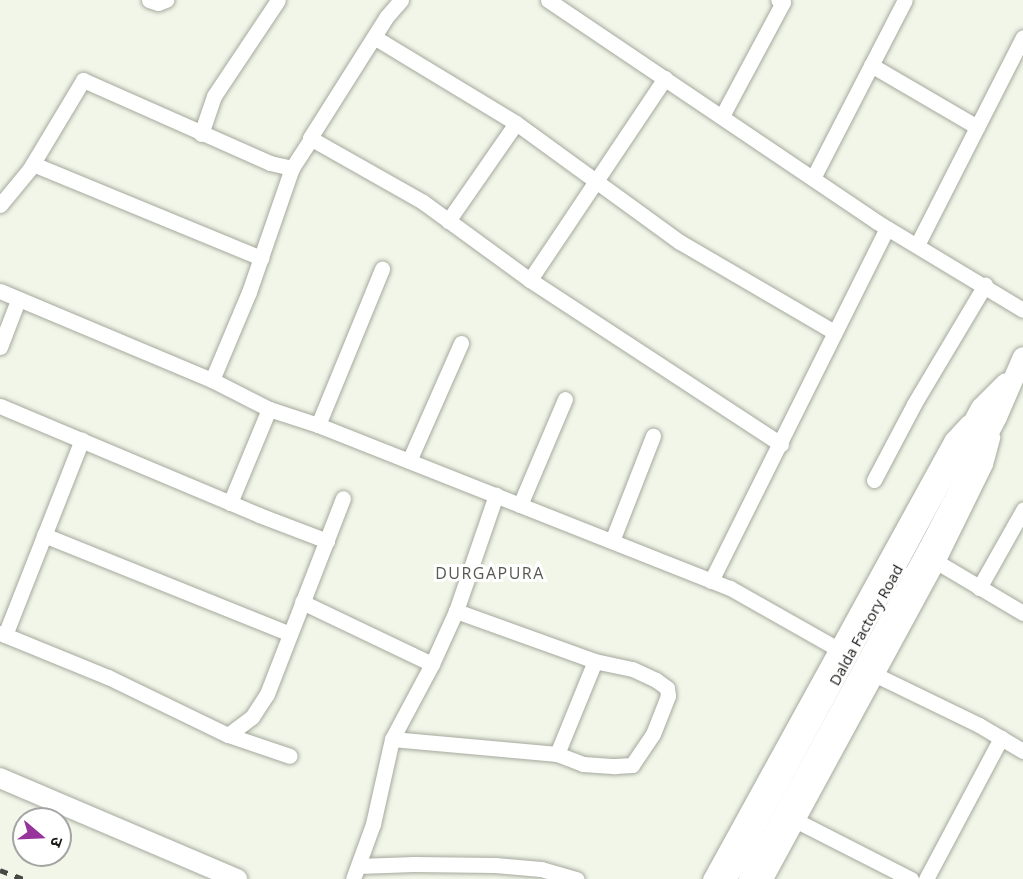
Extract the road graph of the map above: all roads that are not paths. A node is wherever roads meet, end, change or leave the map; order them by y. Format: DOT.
graph roads {
  1 [pos="149,0"];
  2 [pos="166,0"];
  3 [pos="278,0"];
  4 [pos="401,0"];
  5 [pos="548,0"];
  6 [pos="905,0"];
  7 [pos="782,1"];
  8 [pos="374,37"];
  9 [pos="1023,37"];
  10 [pos="871,65"];
  11 [pos="665,78"];
  12 [pos="722,116"];
  13 [pos="516,123"];
  14 [pos="976,127"];
  15 [pos="201,134"];
  16 [pos="311,139"];
  17 [pos="33,164"];
  18 [pos="292,168"];
  19 [pos="813,178"];
  20 [pos="596,180"];
  21 [pos="0,205"];
  22 [pos="448,221"];
  23 [pos="888,228"];
  24 [pos="916,245"];
  25 [pos="261,258"];
  26 [pos="382,269"];
  27 [pos="530,280"];
  28 [pos="985,285"];
  29 [pos="0,291"];
  30 [pos="18,300"];
  31 [pos="1023,310"];
  32 [pos="834,332"];
  33 [pos="461,342"];
  34 [pos="0,346"];
  35 [pos="1023,357"];
  36 [pos="212,380"];
  37 [pos="565,399"];
  38 [pos="0,406"];
  39 [pos="269,409"];
  40 [pos="989,412"];
  41 [pos="318,425"];
  42 [pos="653,436"];
  43 [pos="82,440"];
  44 [pos="781,444"];
  45 [pos="409,461"];
  46 [pos="874,480"];
  47 [pos="496,495"];
  48 [pos="343,498"];
  49 [pos="230,503"];
  50 [pos="520,505"];
  51 [pos="1023,510"];
  52 [pos="44,535"];
  53 [pos="924,538"];
  54 [pos="327,541"];
  55 [pos="612,541"];
  56 [pos="937,562"];
  57 [pos="711,581"];
  58 [pos="979,588"];
  59 [pos="302,602"];
  60 [pos="456,611"];
  61 [pos="1023,613"];
  62 [pos="2,634"];
  63 [pos="290,634"];
  64 [pos="836,648"];
  65 [pos="595,661"];
  66 [pos="432,664"];
  67 [pos="876,675"];
  68 [pos="228,735"];
  69 [pos="1001,738"];
  70 [pos="392,739"];
  71 [pos="1023,751"];
  72 [pos="557,754"];
  73 [pos="290,756"];
  74 [pos="0,777"];
  75 [pos="797,821"];
  76 [pos="356,873"];
  77 [pos="237,879"];
  78 [pos="577,879"];
  79 [pos="710,879"];
  80 [pos="727,879"];
  81 [pos="749,879"];
  82 [pos="765,879"];
  83 [pos="911,879"];
  84 [pos="926,879"];
  1 -- 2 [label="street"];
  3 -- 15 [label="street"];
  4 -- 8 [label="street"];
  5 -- 11 [label="street"];
  6 -- 10 [label="street"];
  7 -- 12 [label="street"];
  8 -- 13 [label="street"];
  8 -- 16 [label="street"];
  9 -- 14 [label="street"];
  10 -- 14 [label="street"];
  10 -- 19 [label="street"];
  11 -- 12 [label="street"];
  11 -- 20 [label="street"];
  12 -- 19 [label="street"];
  13 -- 20 [label="street"];
  13 -- 22 [label="street"];
  14 -- 24 [label="street"];
  15 -- 17 [label="street"];
  15 -- 18 [label="street"];
  16 -- 18 [label="street"];
  16 -- 22 [label="street"];
  17 -- 21 [label="street"];
  17 -- 25 [label="street"];
  18 -- 25 [label="street"];
  19 -- 23 [label="street"];
  20 -- 27 [label="street"];
  20 -- 32 [label="street"];
  22 -- 27 [label="street"];
  23 -- 24 [label="street"];
  23 -- 32 [label="street"];
  24 -- 28 [label="street"];
  25 -- 36 [label="street"];
  26 -- 41 [label="street"];
  27 -- 44 [label="street"];
  28 -- 31 [label="street"];
  28 -- 46 [label="street"];
  29 -- 30 [label="street"];
  30 -- 34 [label="street"];
  30 -- 36 [label="street"];
  32 -- 44 [label="street"];
  33 -- 45 [label="street"];
  35 -- 40 [label="street, Dalda Factory Road"];
  36 -- 39 [label="street"];
  37 -- 50 [label="street"];
  38 -- 43 [label="street"];
  39 -- 41 [label="street"];
  39 -- 49 [label="street"];
  40 -- 53 [label="street, Dalda Factory Road"];
  40 -- 56 [label="street"];
  40 -- 64 [label="street"];
  41 -- 45 [label="street"];
  42 -- 55 [label="street"];
  43 -- 49 [label="street"];
  43 -- 52 [label="street"];
  44 -- 57 [label="street"];
  45 -- 47 [label="street"];
  47 -- 50 [label="street"];
  47 -- 60 [label="street"];
  48 -- 54 [label="street"];
  49 -- 54 [label="street"];
  50 -- 55 [label="street"];
  51 -- 58 [label="street"];
  52 -- 62 [label="street"];
  52 -- 63 [label="street"];
  53 -- 80 [label="street, Dalda Factory Road"];
  53 -- 81 [label="street, Dalda Factory Road"];
  54 -- 59 [label="street"];
  55 -- 57 [label="street"];
  56 -- 58 [label="street"];
  56 -- 67 [label="street"];
  57 -- 64 [label="street"];
  58 -- 61 [label="street"];
  59 -- 63 [label="street"];
  59 -- 66 [label="street"];
  60 -- 65 [label="street"];
  60 -- 66 [label="street"];
  62 -- 68 [label="street"];
  63 -- 68 [label="street"];
  64 -- 79 [label="street"];
  65 -- 72 [label="street"];
  65 -- 72 [label="street"];
  66 -- 70 [label="street"];
  67 -- 69 [label="street"];
  67 -- 75 [label="street"];
  68 -- 73 [label="street"];
  69 -- 71 [label="street"];
  69 -- 84 [label="street"];
  70 -- 72 [label="street"];
  70 -- 76 [label="street"];
  74 -- 77 [label="street"];
  75 -- 82 [label="street"];
  75 -- 83 [label="street"];
  76 -- 78 [label="street"];
}
